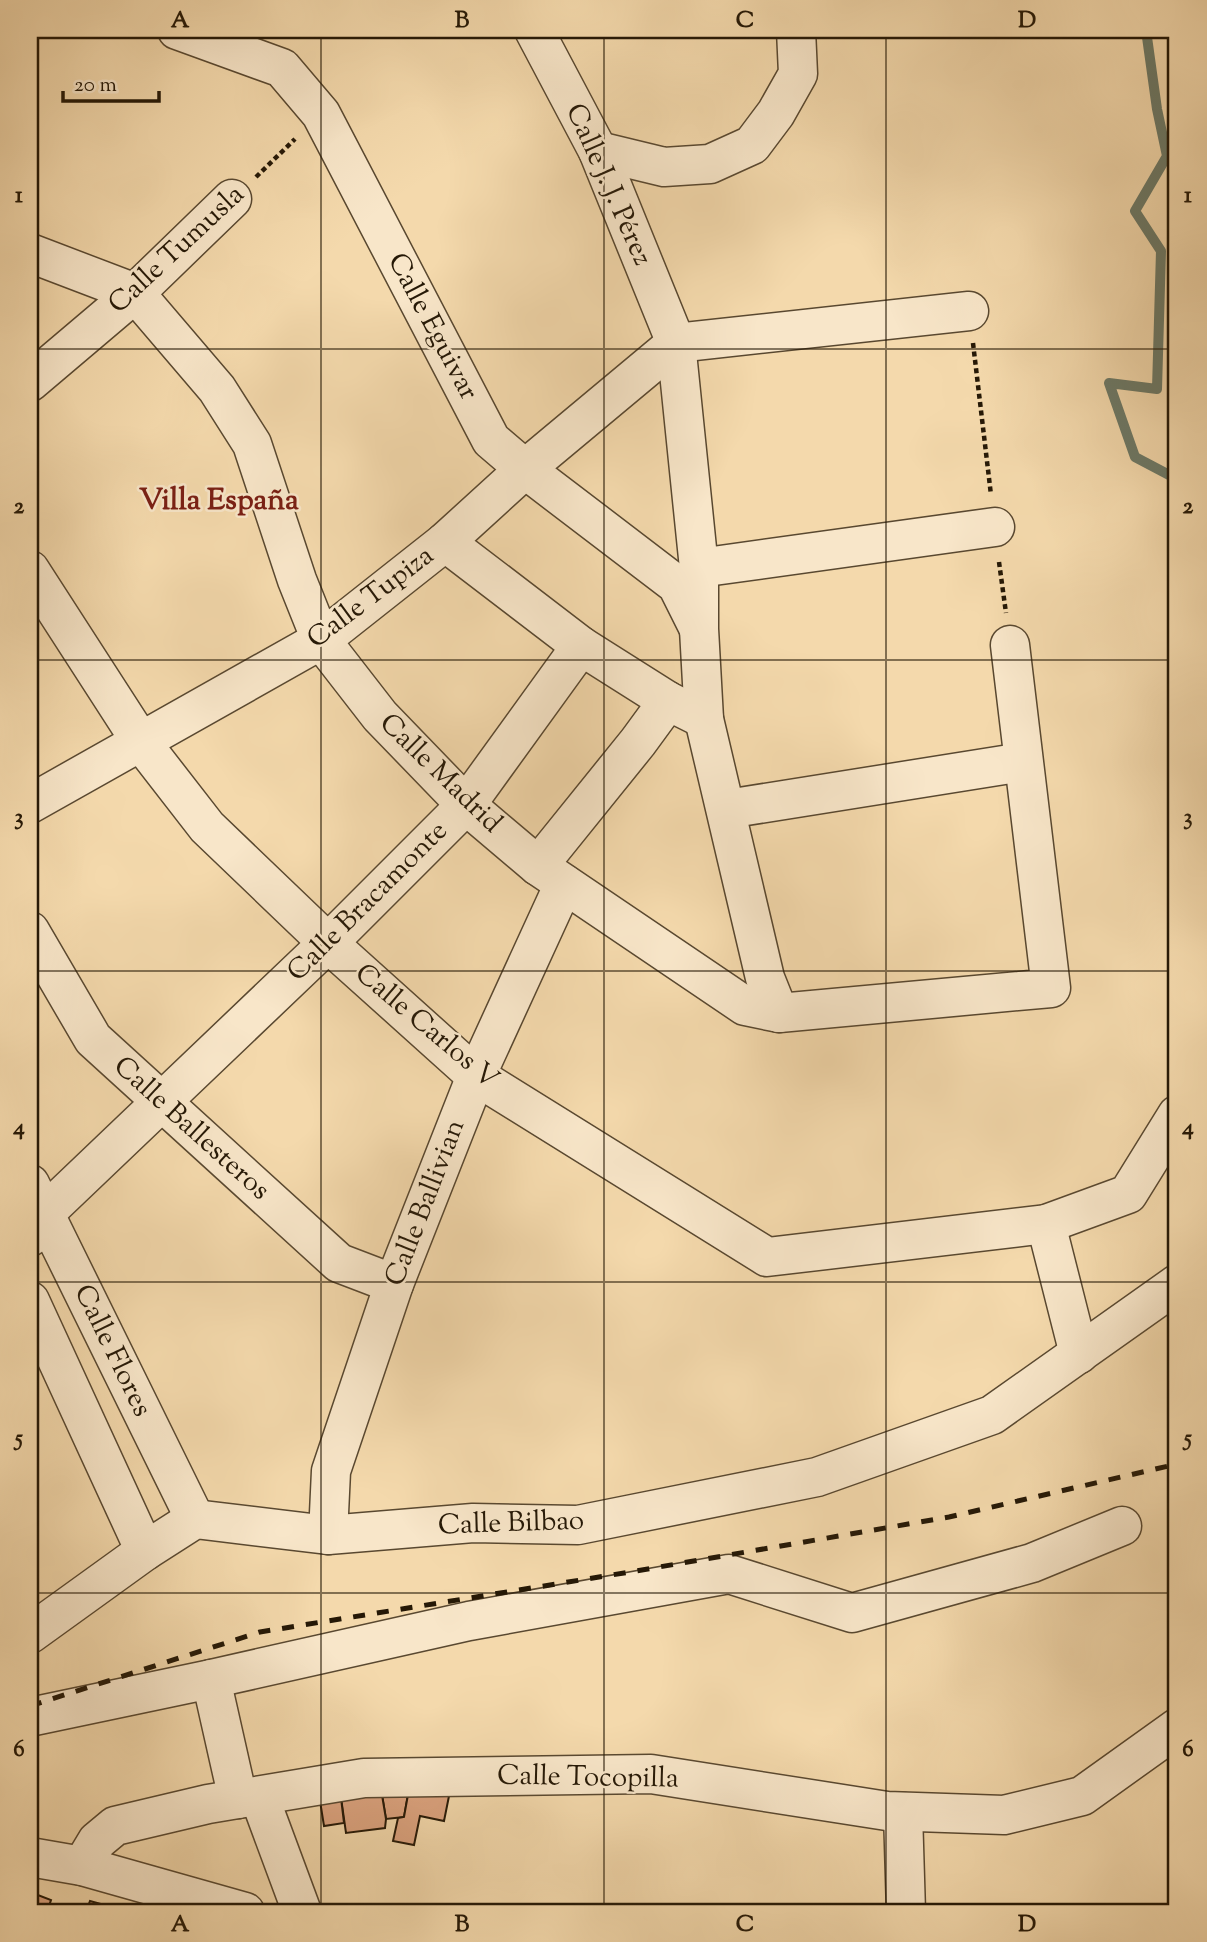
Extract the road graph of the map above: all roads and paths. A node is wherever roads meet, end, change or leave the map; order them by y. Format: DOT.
graph roads {
  1 [pos="177,30"];
  2 [pos="534,30"];
  3 [pos="796,30"];
  4 [pos="321,114"];
  5 [pos="598,151"];
  6 [pos="232,200"];
  7 [pos="30,253"];
  8 [pos="135,293"];
  9 [pos="969,311"];
  10 [pos="676,343"];
  11 [pos="30,382"];
  12 [pos="524,469"];
  13 [pos="995,527"];
  14 [pos="445,542"];
  15 [pos="699,568"];
  16 [pos="30,570"];
  17 [pos="699,629"];
  18 [pos="321,640"];
  19 [pos="1010,645"];
  20 [pos="581,646"];
  21 [pos="668,701"];
  22 [pos="704,719"];
  23 [pos="141,742"];
  24 [pos="1023,762"];
  25 [pos="30,804"];
  26 [pos="466,805"];
  27 [pos="727,809"];
  28 [pos="551,875"];
  29 [pos="30,931"];
  30 [pos="328,943"];
  31 [pos="779,1013"];
  32 [pos="476,1076"];
  33 [pos="162,1102"];
  34 [pos="1177,1115"];
  35 [pos="35,1212"];
  36 [pos="1046,1224"];
  37 [pos="394,1284"];
  38 [pos="1177,1284"];
  39 [pos="30,1301"];
  40 [pos="1079,1354"];
  41 [pos="195,1519"];
  42 [pos="1122,1526"];
  43 [pos="328,1535"];
  44 [pos="145,1551"];
  45 [pos="30,1634"];
  46 [pos="211,1679"];
  47 [pos="30,1717"];
  48 [pos="1177,1728"];
  49 [pos="248,1798"];
  50 [pos="903,1812"];
  51 [pos="30,1857"];
  52 [pos="82,1866"];
  53 [pos="245,1912"];
  54 [pos="302,1912"];
  55 [pos="906,1912"];
  1 -- 4 [label="street, Calle Eguivar"];
  2 -- 5 [label="street, Calle J. J. Pérez"];
  3 -- 5 [label="street"];
  4 -- 6 [label="path, Calle Tumusla"];
  4 -- 12 [label="street, Calle Eguivar"];
  5 -- 10 [label="street, Calle J. J. Pérez"];
  6 -- 8 [label="street, Calle Tumusla"];
  7 -- 8 [label="street, Calle Madrid"];
  8 -- 11 [label="street, Calle Tumusla"];
  8 -- 18 [label="street, Calle Madrid"];
  9 -- 10 [label="street"];
  9 -- 13 [label="path"];
  10 -- 12 [label="street, Calle Tupiza"];
  10 -- 15 [label="street, Calle J. J. Pérez"];
  12 -- 14 [label="street, Calle Tupiza"];
  12 -- 17 [label="street, Calle Eguivar"];
  13 -- 15 [label="street"];
  13 -- 19 [label="path"];
  14 -- 18 [label="street, Calle Tupiza"];
  14 -- 20 [label="street"];
  15 -- 17 [label="street, Calle J. J. Pérez"];
  16 -- 23 [label="street, Calle Carlos V"];
  17 -- 22 [label="street, Calle J. J. Pérez"];
  18 -- 23 [label="street, Calle Tupiza"];
  18 -- 26 [label="street, Calle Madrid"];
  19 -- 24 [label="street"];
  20 -- 21 [label="street"];
  20 -- 26 [label="street, Calle Bracamonte"];
  21 -- 22 [label="street"];
  21 -- 28 [label="street, Calle Ballivian"];
  22 -- 27 [label="street, Calle J. J. Pérez"];
  23 -- 25 [label="street, Calle Tupiza"];
  23 -- 30 [label="street, Calle Carlos V"];
  24 -- 27 [label="street"];
  24 -- 31 [label="street, Calle Madrid"];
  26 -- 28 [label="street, Calle Madrid"];
  26 -- 30 [label="street, Calle Bracamonte"];
  27 -- 31 [label="street, Calle J. J. Pérez"];
  28 -- 31 [label="street, Calle Madrid"];
  28 -- 32 [label="street, Calle Ballivian"];
  29 -- 33 [label="street, Calle Ballesteros"];
  30 -- 32 [label="street, Calle Carlos V"];
  30 -- 33 [label="street, Calle Bracamonte"];
  32 -- 36 [label="street, Calle Carlos V"];
  32 -- 37 [label="street, Calle Ballivian"];
  33 -- 35 [label="street, Calle Bracamonte"];
  33 -- 37 [label="street, Calle Ballesteros"];
  34 -- 36 [label="street, Calle Carlos V"];
  35 -- 41 [label="street, Calle Flores"];
  36 -- 40 [label="street"];
  37 -- 43 [label="street, Calle Ballivian"];
  38 -- 40 [label="street, Calle Bilbao"];
  39 -- 44 [label="street"];
  40 -- 43 [label="street, Calle Bilbao"];
  41 -- 43 [label="street, Calle Bilbao"];
  41 -- 44 [label="street"];
  42 -- 46 [label="street"];
  44 -- 45 [label="street"];
  46 -- 47 [label="street"];
  46 -- 49 [label="street"];
  48 -- 50 [label="street, Calle Tocopilla"];
  49 -- 50 [label="street, Calle Tocopilla"];
  49 -- 52 [label="street, Calle Tocopilla"];
  49 -- 54 [label="street"];
  50 -- 55 [label="street"];
  51 -- 52 [label="street"];
  52 -- 53 [label="street"];
}
